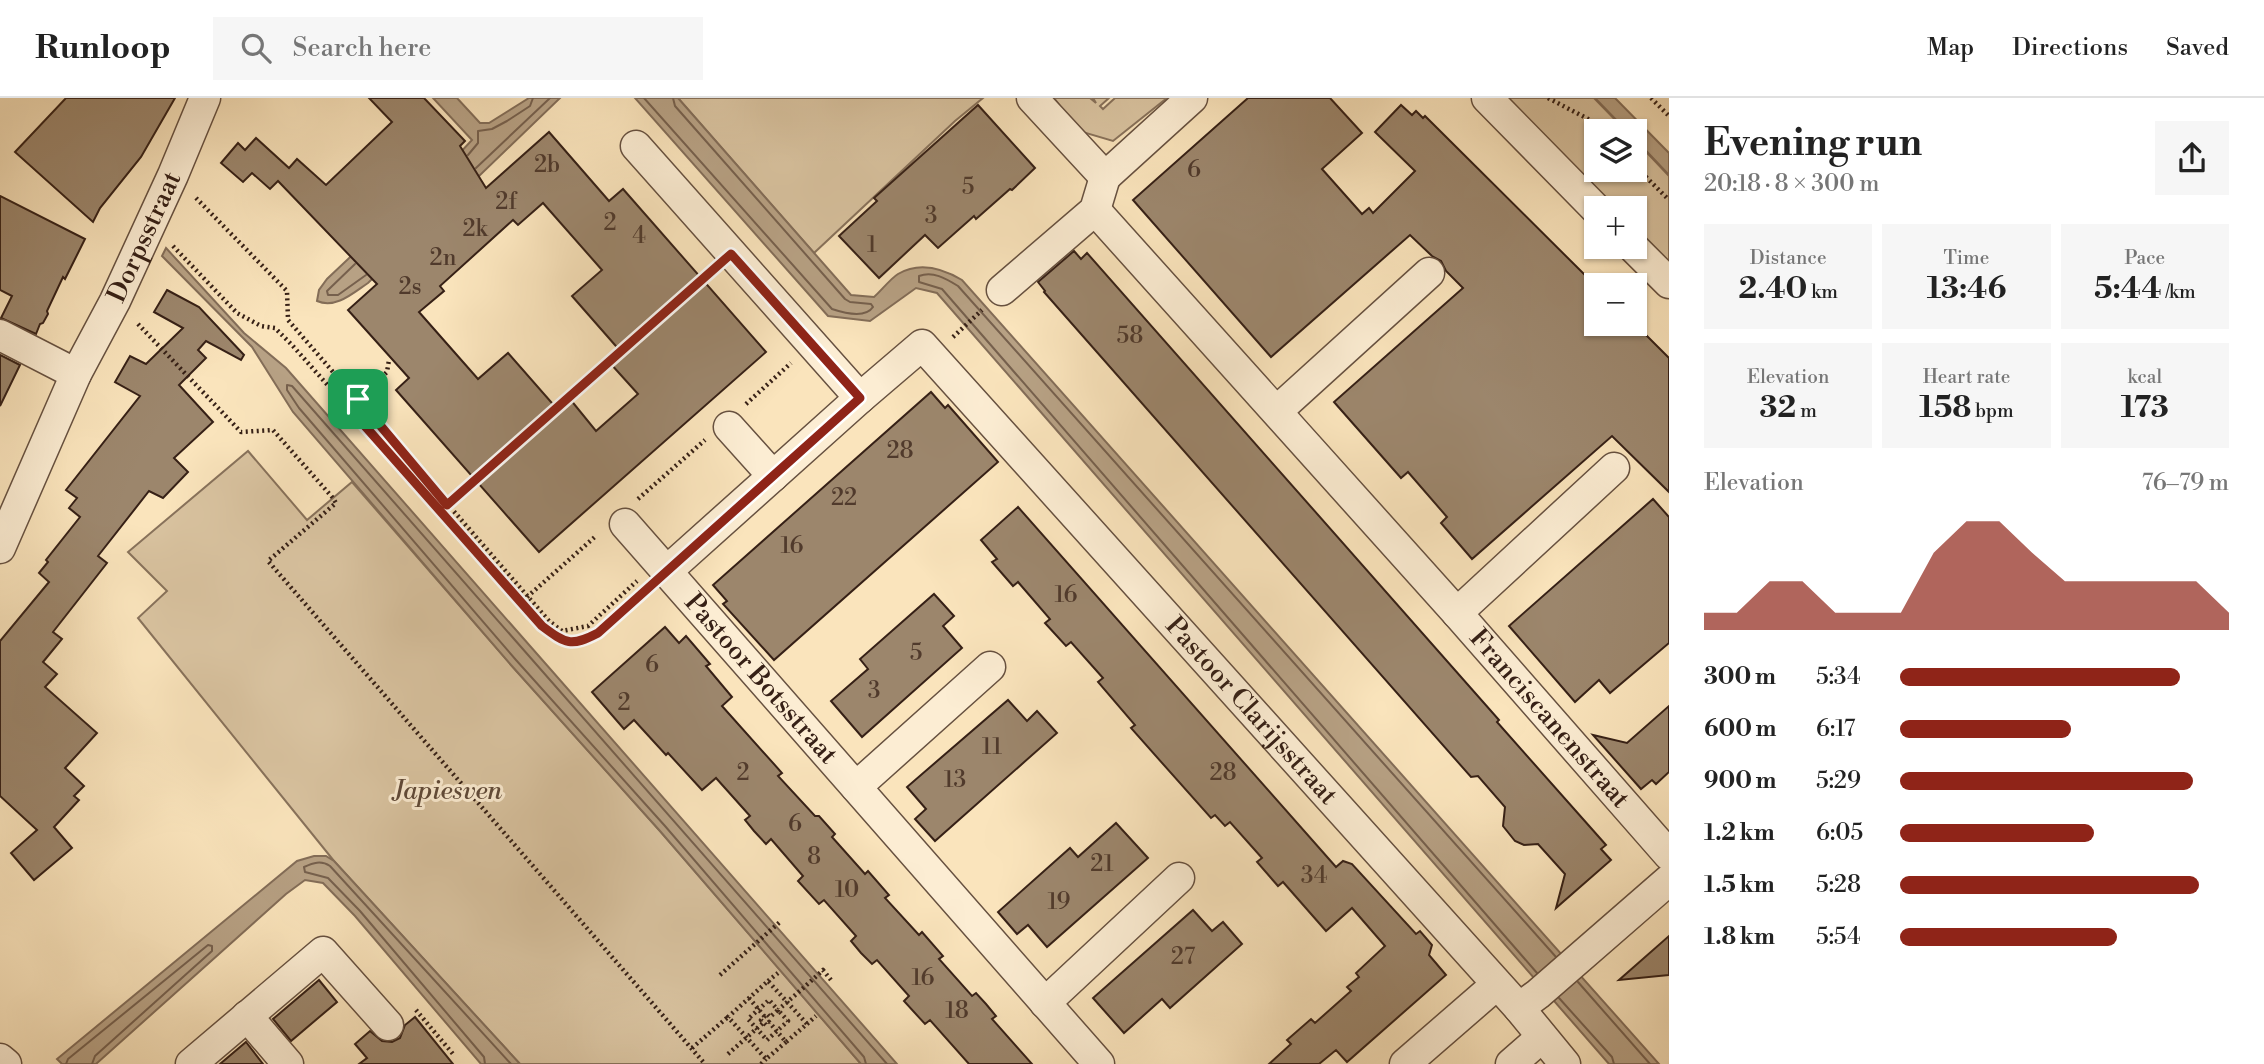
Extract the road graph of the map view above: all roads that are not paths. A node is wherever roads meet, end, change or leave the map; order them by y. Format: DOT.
graph roads {
  1 [pos="205,98"];
  2 [pos="1032,98"];
  3 [pos="1192,98"];
  4 [pos="1487,98"];
  5 [pos="636,146"];
  6 [pos="1105,177"];
  7 [pos="1584,197"];
  8 [pos="1095,211"];
  9 [pos="1645,259"];
  10 [pos="1430,273"];
  11 [pos="1669,283"];
  12 [pos="995,298"];
  13 [pos="0,335"];
  14 [pos="76,374"];
  15 [pos="860,398"];
  16 [pos="1277,411"];
  17 [pos="727,423"];
  18 [pos="1614,468"];
  19 [pos="773,476"];
  20 [pos="618,522"];
  21 [pos="0,548"];
  22 [pos="663,567"];
  23 [pos="1457,613"];
  24 [pos="990,667"];
  25 [pos="856,787"];
  26 [pos="1665,843"];
  27 [pos="1179,878"];
  28 [pos="1669,880"];
  29 [pos="1496,985"];
  30 [pos="1529,1001"];
  31 [pos="1045,1003"];
  32 [pos="247,1016"];
  33 [pos="388,1025"];
  34 [pos="1542,1037"];
  35 [pos="0,1059"];
  36 [pos="6,1064"];
  37 [pos="191,1064"];
  38 [pos="288,1064"];
  39 [pos="1099,1064"];
  40 [pos="1405,1064"];
  41 [pos="1511,1064"];
  42 [pos="1565,1064"];
  1 -- 14 [label="street, Dorpsstraat"];
  2 -- 6 [label="street"];
  3 -- 6 [label="street"];
  4 -- 7 [label="street"];
  5 -- 15 [label="street"];
  6 -- 8 [label="street"];
  8 -- 12 [label="street"];
  8 -- 16 [label="street, Franciscanenstraat"];
  9 -- 11 [label="street"];
  10 -- 16 [label="street"];
  13 -- 14 [label="street"];
  14 -- 21 [label="street, Dorpsstraat"];
  15 -- 19 [label="street"];
  15 -- 29 [label="street, Pastoor Clarijsstraat"];
  16 -- 23 [label="street, Franciscanenstraat"];
  17 -- 19 [label="street"];
  18 -- 23 [label="street, Franciscanenstraat"];
  19 -- 22 [label="street"];
  20 -- 22 [label="street, Pastoor Botsstraat"];
  22 -- 25 [label="street, Pastoor Botsstraat"];
  23 -- 26 [label="street, Franciscanenstraat"];
  24 -- 25 [label="street, Pastoor Botsstraat"];
  25 -- 31 [label="street, Pastoor Botsstraat"];
  27 -- 31 [label="street"];
  28 -- 30 [label="street"];
  29 -- 30 [label="street, Pastoor Clarijsstraat"];
  29 -- 40 [label="street"];
  30 -- 34 [label="street, Pastoor Clarijsstraat"];
  31 -- 39 [label="street, Pastoor Botsstraat"];
  32 -- 33 [label="street"];
  32 -- 37 [label="street"];
  32 -- 38 [label="street"];
  34 -- 41 [label="street"];
  34 -- 42 [label="street, Pastoor Clarijsstraat"];
  35 -- 36 [label="street"];
}
